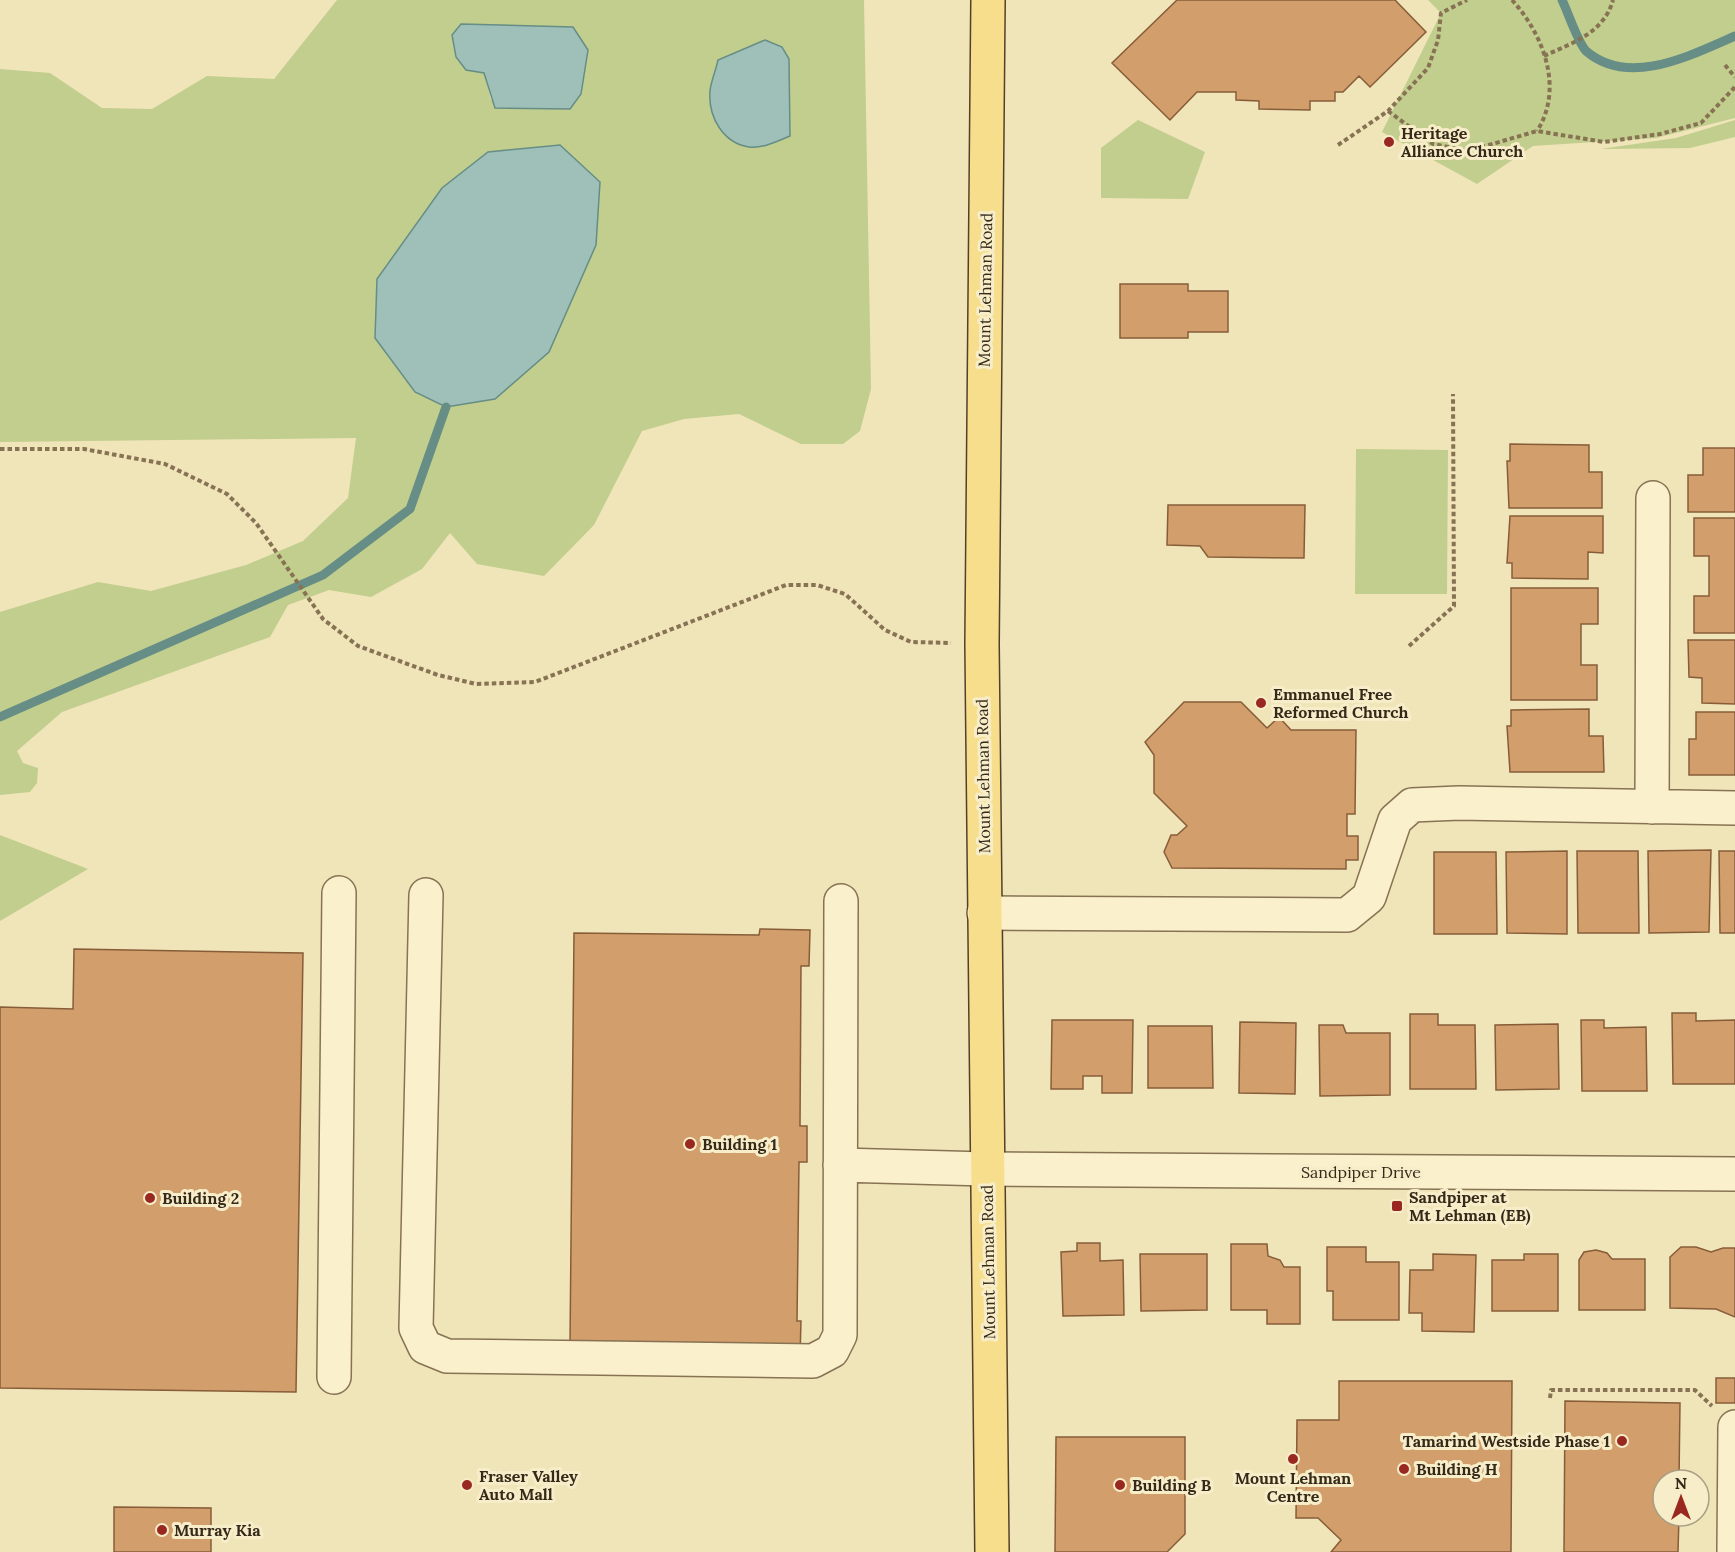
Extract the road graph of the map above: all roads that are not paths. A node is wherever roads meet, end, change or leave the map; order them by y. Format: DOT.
graph roads {
  1 [pos="987,0"];
  2 [pos="1653,498"];
  3 [pos="1652,807"];
  4 [pos="1735,808"];
  5 [pos="339,893"];
  6 [pos="426,895"];
  7 [pos="841,901"];
  8 [pos="984,913"];
  9 [pos="840,1165"];
  10 [pos="986,1169"];
  11 [pos="1735,1174"];
  12 [pos="334,1377"];
  13 [pos="1735,1427"];
  14 [pos="992,1552"];
  15 [pos="1734,1552"];
  1 -- 8 [label="main road, Mount Lehman Road"];
  2 -- 3 [label="street"];
  3 -- 4 [label="street"];
  3 -- 8 [label="street"];
  5 -- 12 [label="street"];
  6 -- 9 [label="street"];
  7 -- 9 [label="street"];
  8 -- 10 [label="main road, Mount Lehman Road"];
  9 -- 10 [label="street, Sandpiper Drive"];
  10 -- 11 [label="street, Sandpiper Drive"];
  10 -- 14 [label="main road, Mount Lehman Road"];
  13 -- 15 [label="street"];
}
